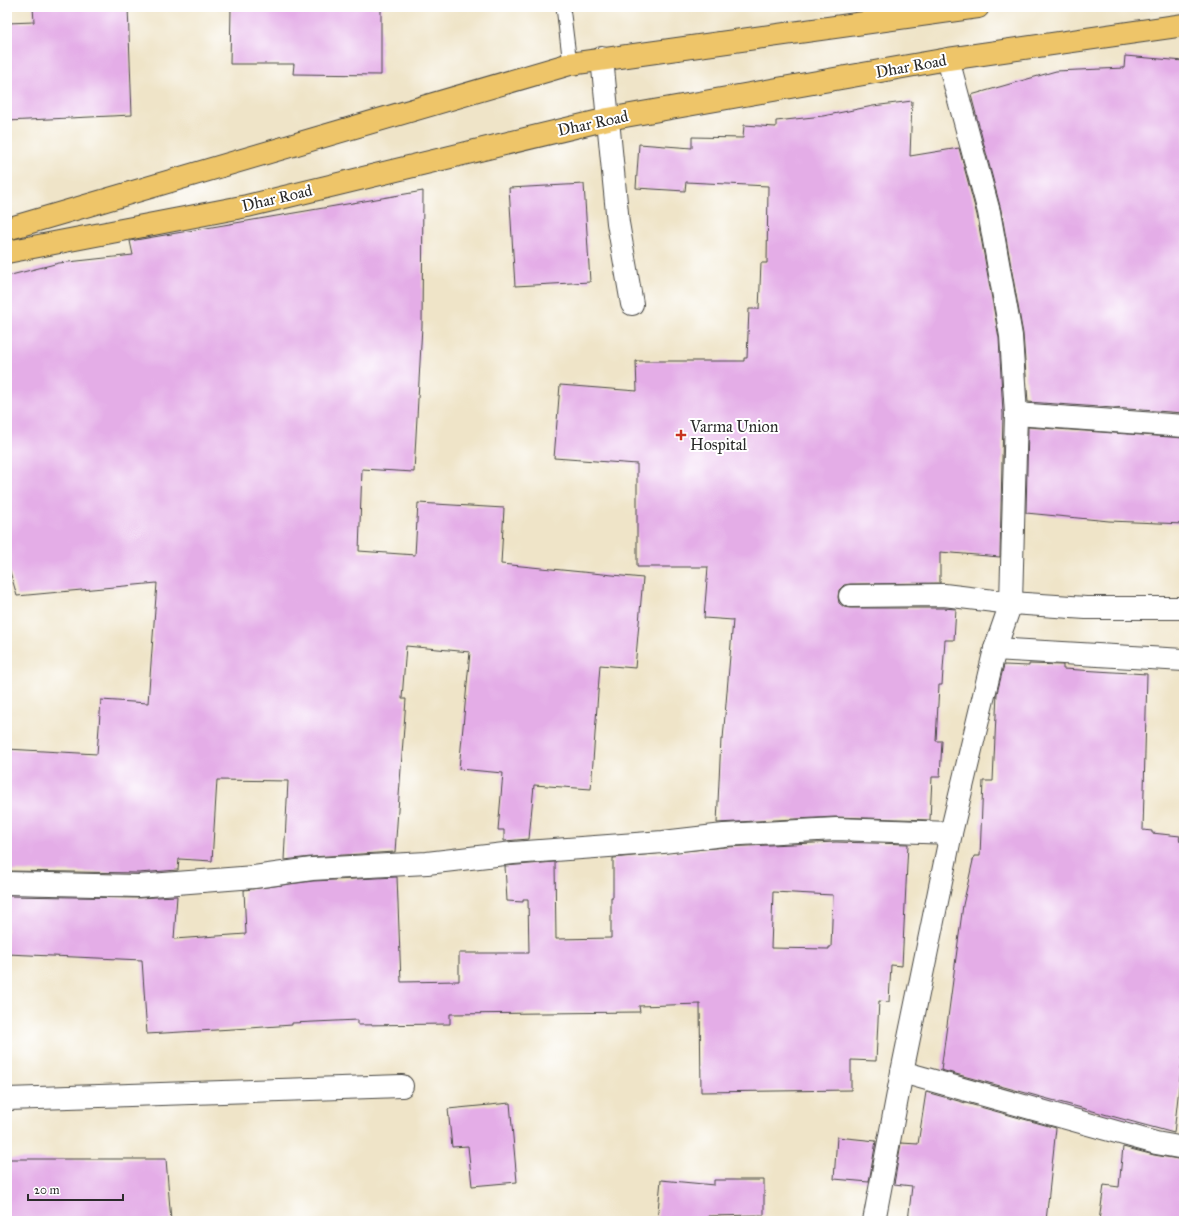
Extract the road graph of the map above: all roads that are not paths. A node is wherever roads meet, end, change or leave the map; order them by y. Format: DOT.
graph roads {
  1 [pos="563,7"];
  2 [pos="978,7"];
  3 [pos="1184,25"];
  4 [pos="602,58"];
  5 [pos="948,59"];
  6 [pos="570,64"];
  7 [pos="608,119"];
  8 [pos="7,229"];
  9 [pos="7,252"];
  10 [pos="632,304"];
  11 [pos="1016,414"];
  12 [pos="1184,426"];
  13 [pos="850,596"];
  14 [pos="1011,603"];
  15 [pos="1184,608"];
  16 [pos="995,649"];
  17 [pos="1184,660"];
  18 [pos="951,833"];
  19 [pos="7,883"];
  20 [pos="902,1072"];
  21 [pos="402,1086"];
  22 [pos="7,1099"];
  23 [pos="1184,1148"];
  24 [pos="874,1221"];
  1 -- 6 [label="lane"];
  2 -- 4 [label="main road"];
  3 -- 5 [label="main road, Dhar Road"];
  4 -- 6 [label="main road"];
  4 -- 7 [label="street"];
  5 -- 7 [label="main road, Dhar Road"];
  5 -- 11 [label="street"];
  6 -- 8 [label="main road"];
  7 -- 9 [label="main road, Dhar Road"];
  7 -- 10 [label="street"];
  11 -- 12 [label="street"];
  11 -- 14 [label="street"];
  13 -- 14 [label="street"];
  14 -- 15 [label="street"];
  14 -- 16 [label="street"];
  16 -- 17 [label="street"];
  16 -- 18 [label="street"];
  18 -- 19 [label="street"];
  18 -- 20 [label="street"];
  20 -- 23 [label="street"];
  20 -- 24 [label="street"];
  21 -- 22 [label="street"];
}
